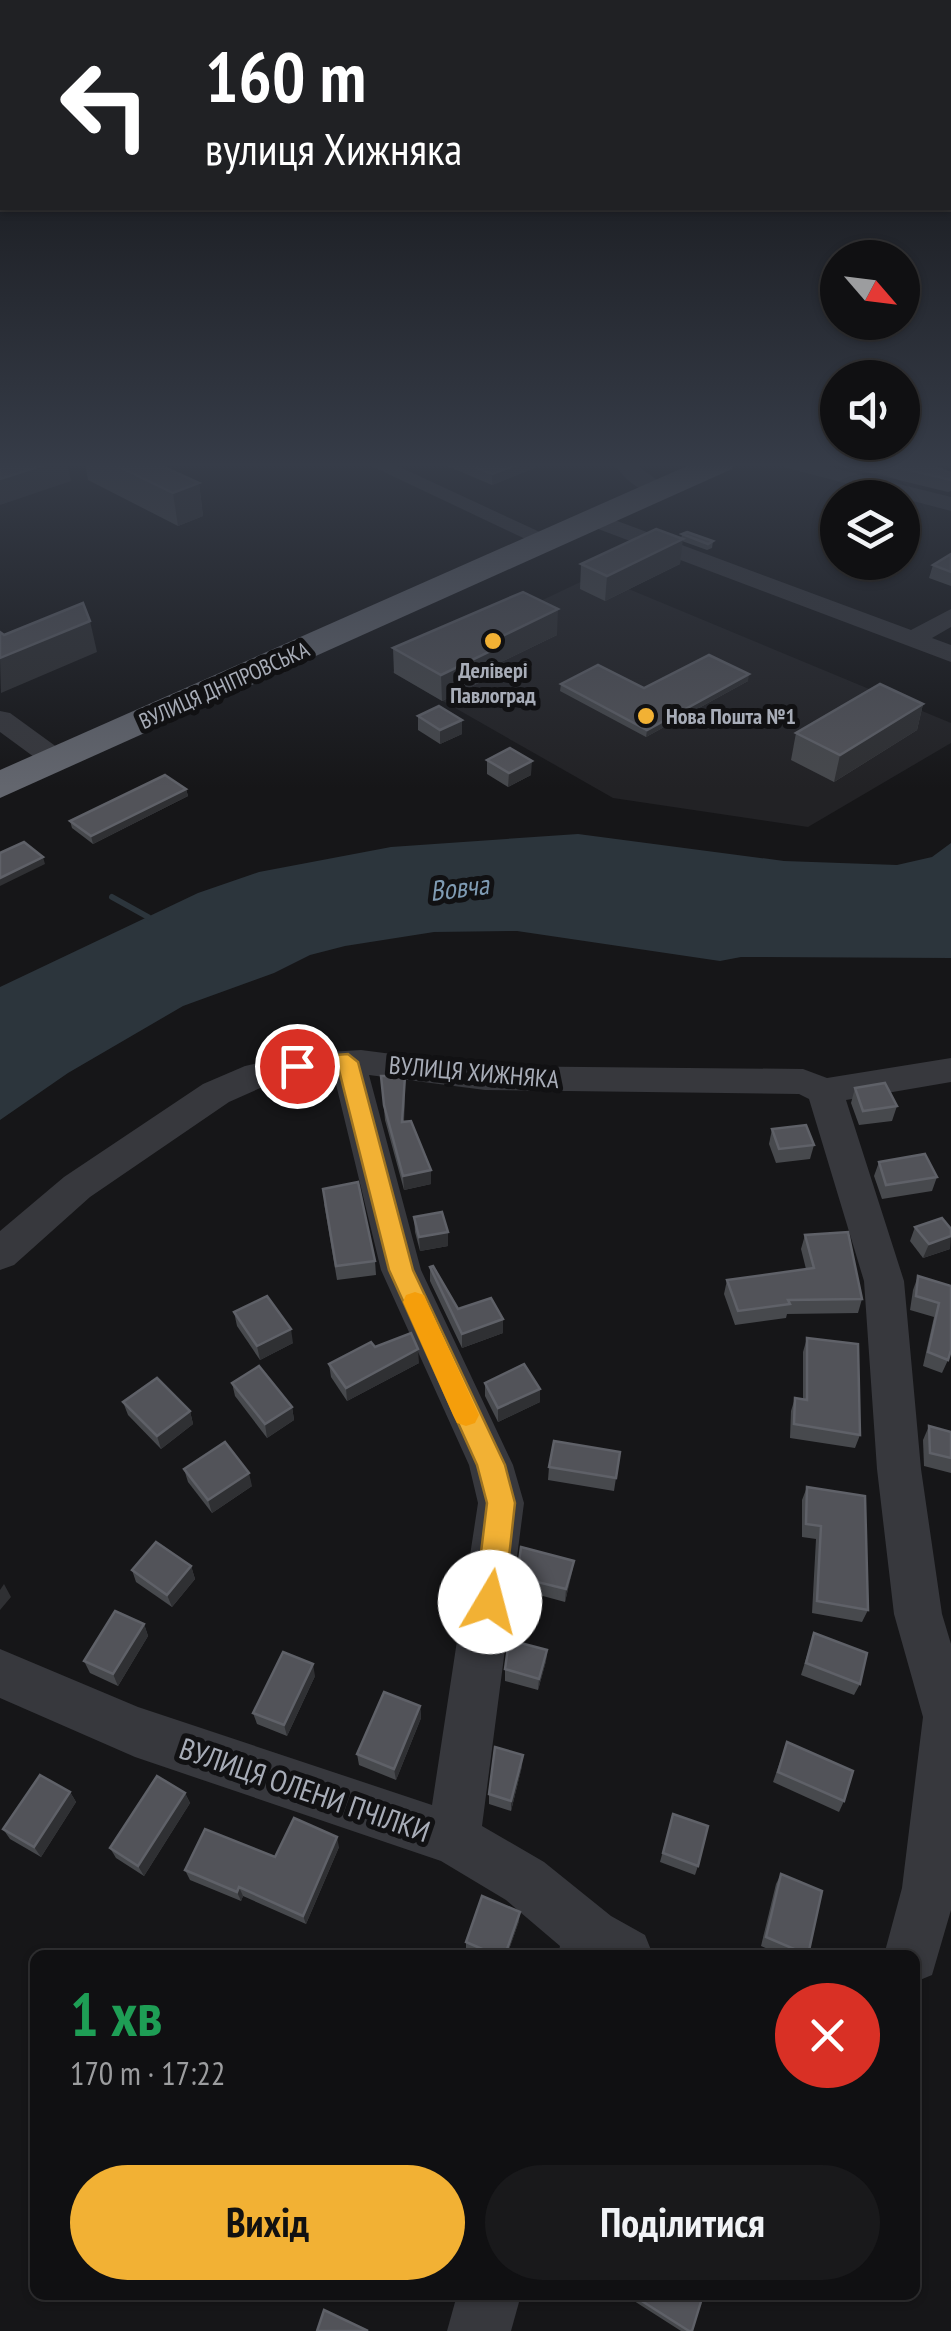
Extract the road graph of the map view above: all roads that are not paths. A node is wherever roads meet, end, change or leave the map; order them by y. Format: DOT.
graph roads {
  1 [pos="477,571"];
  2 [pos="732,571"];
  3 [pos="951,616"];
  4 [pos="914,639"];
  5 [pos="951,654"];
  6 [pos="0,719"];
  7 [pos="55,759"];
  8 [pos="2,781"];
  9 [pos="348,1062"];
  10 [pos="951,1070"];
  11 [pos="825,1091"];
  12 [pos="0,1254"];
  13 [pos="0,1673"];
  14 [pos="949,1718"];
  15 [pos="454,1839"];
  16 [pos="601,1949"];
  17 [pos="913,1950"];
  18 [pos="488,2300"];
  19 [pos="479,2331"];
  1 -- 7 [label="highway, ВУЛИЦЯ ДНІПРОВСЬКА"];
  2 -- 4 [label="street"];
  3 -- 4 [label="street"];
  4 -- 5 [label="street"];
  6 -- 7 [label="street"];
  7 -- 8 [label="highway, ВУЛИЦЯ ДНІПРОВСЬКА"];
  9 -- 11 [label="street, ВУЛИЦЯ ХИЖНЯКА"];
  9 -- 12 [label="street, ВУЛИЦЯ ХИЖНЯКА"];
  9 -- 15 [label="street"];
  10 -- 11 [label="street"];
  11 -- 14 [label="street"];
  13 -- 15 [label="street, ВУЛИЦЯ ОЛЕНИ ПЧІЛКИ"];
  14 -- 17 [label="street"];
  15 -- 16 [label="street, ВУЛИЦЯ ОЛЕНИ ПЧІЛКИ"];
  18 -- 19 [label="street"];
}
